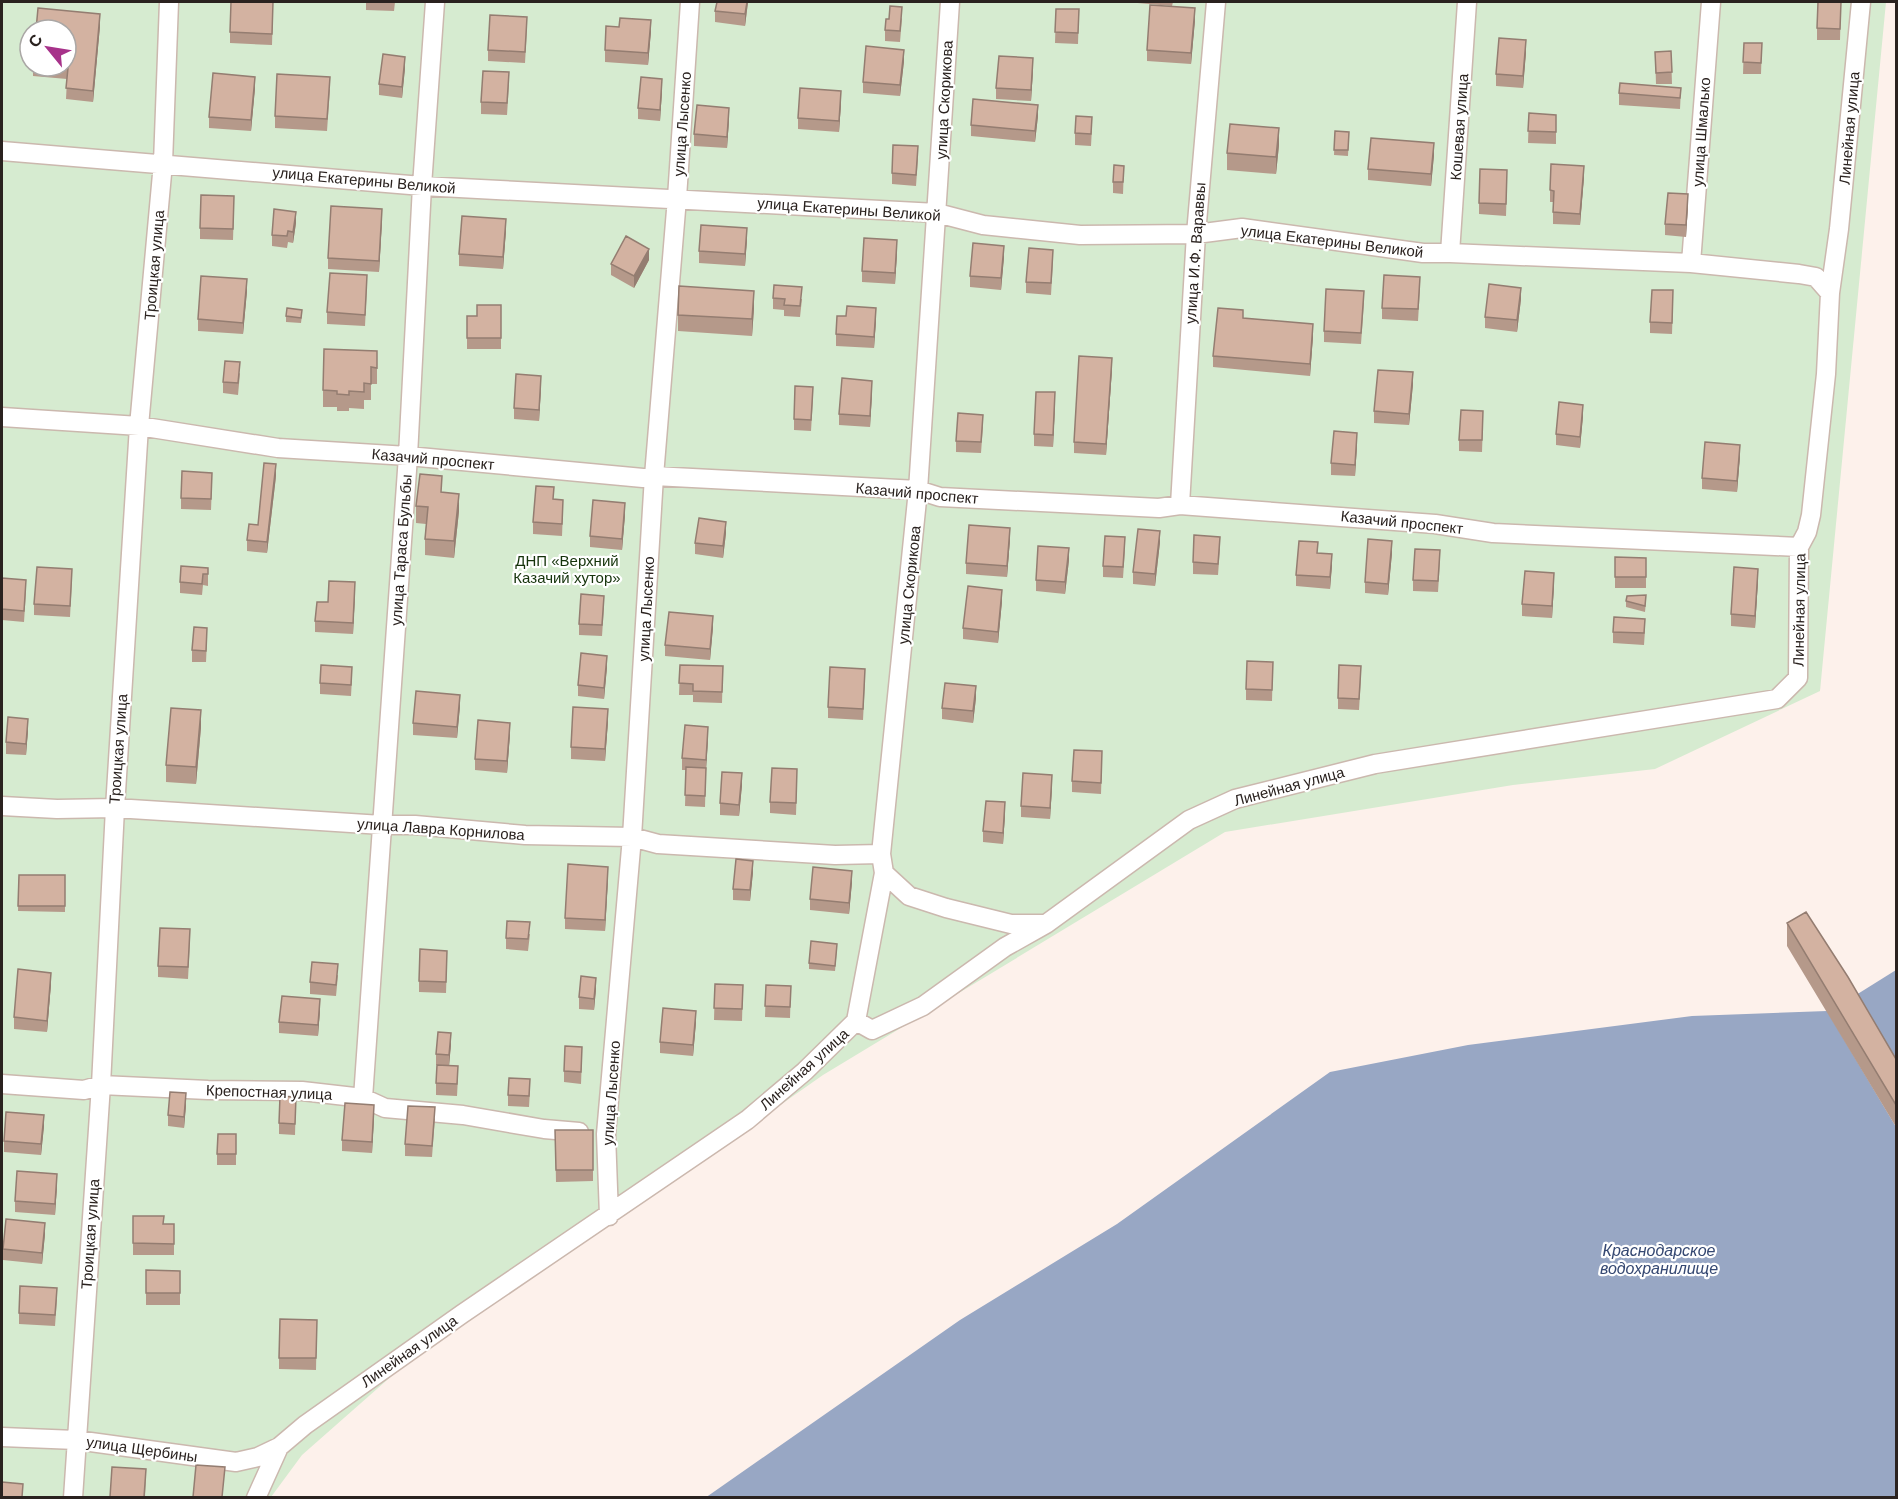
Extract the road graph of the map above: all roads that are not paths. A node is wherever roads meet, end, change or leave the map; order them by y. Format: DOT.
graph roads {
  1 [pos="169,2"];
  2 [pos="435,2"];
  3 [pos="690,2"];
  4 [pos="950,2"];
  5 [pos="1216,2"];
  6 [pos="1467,2"];
  7 [pos="1711,2"];
  8 [pos="1861,2"];
  9 [pos="2,151"];
  10 [pos="163,163"];
  11 [pos="422,186"];
  12 [pos="677,198"];
  13 [pos="938,213"];
  14 [pos="1196,234"];
  15 [pos="1450,253"];
  16 [pos="1691,263"];
  17 [pos="1830,293"];
  18 [pos="2,417"];
  19 [pos="139,426"];
  20 [pos="408,456"];
  21 [pos="654,476"];
  22 [pos="918,490"];
  23 [pos="1180,505"];
  24 [pos="1799,547"];
  25 [pos="2,806"];
  26 [pos="115,808"];
  27 [pos="382,825"];
  28 [pos="632,837"];
  29 [pos="881,854"];
  30 [pos="884,873"];
  31 [pos="1046,924"];
  32 [pos="856,1021"];
  33 [pos="2,1084"];
  34 [pos="101,1085"];
  35 [pos="363,1098"];
  36 [pos="606,1134"];
  37 [pos="609,1216"];
  38 [pos="2,1437"];
  39 [pos="76,1440"];
  40 [pos="279,1447"];
  41 [pos="73,1497"];
  42 [pos="256,1497"];
  1 -- 10 [label="street, Троицкая улица"];
  2 -- 11 [label="street, улица Тараса Бульбы"];
  3 -- 12 [label="street, улица Лысенко"];
  4 -- 13 [label="street, улица Скорикова"];
  5 -- 14 [label="street, улица И.Ф. Вараввы"];
  6 -- 15 [label="street, Кошевая улица"];
  7 -- 16 [label="street, улица Шмалько"];
  8 -- 17 [label="street, Линейная улица"];
  9 -- 10 [label="street, улица Екатерины Великой"];
  10 -- 11 [label="street, улица Екатерины Великой"];
  10 -- 19 [label="street, Троицкая улица"];
  11 -- 12 [label="street, улица Екатерины Великой"];
  11 -- 20 [label="street, улица Тараса Бульбы"];
  12 -- 13 [label="street, улица Екатерины Великой"];
  12 -- 21 [label="street, улица Лысенко"];
  13 -- 14 [label="street, улица Екатерины Великой"];
  13 -- 22 [label="street, улица Скорикова"];
  14 -- 15 [label="street, улица Екатерины Великой"];
  14 -- 23 [label="street, улица И.Ф. Вараввы"];
  15 -- 16 [label="street, улица Екатерины Великой"];
  16 -- 17 [label="street, улица Екатерины Великой"];
  17 -- 24 [label="street, Линейная улица"];
  18 -- 19 [label="street, Казачий проспект"];
  19 -- 20 [label="street, Казачий проспект"];
  19 -- 26 [label="street, Троицкая улица"];
  20 -- 21 [label="street, Казачий проспект"];
  20 -- 27 [label="street, улица Тараса Бульбы"];
  21 -- 22 [label="street, Казачий проспект"];
  21 -- 28 [label="street, улица Лысенко"];
  22 -- 23 [label="street, Казачий проспект"];
  22 -- 29 [label="street, улица Скорикова"];
  23 -- 24 [label="street, Казачий проспект"];
  24 -- 31 [label="street, Линейная улица"];
  25 -- 26 [label="street, улица Лавра Корнилова"];
  26 -- 27 [label="street, улица Лавра Корнилова"];
  26 -- 34 [label="street, Троицкая улица"];
  27 -- 28 [label="street, улица Лавра Корнилова"];
  27 -- 35 [label="street, улица Тараса Бульбы"];
  28 -- 29 [label="street, улица Лавра Корнилова"];
  28 -- 36 [label="street, улица Лысенко"];
  29 -- 30 [label="street, улица Скорикова"];
  30 -- 31 [label="street"];
  30 -- 32 [label="street, улица Скорикова"];
  31 -- 32 [label="street, Линейная улица"];
  32 -- 37 [label="street, Линейная улица"];
  33 -- 34 [label="street, Крепостная улица"];
  34 -- 35 [label="street, Крепостная улица"];
  34 -- 39 [label="street, Троицкая улица"];
  35 -- 36 [label="street, Крепостная улица"];
  36 -- 37 [label="street, улица Лысенко"];
  37 -- 40 [label="street, Линейная улица"];
  38 -- 39 [label="street, улица Щербины"];
  39 -- 40 [label="street, улица Щербины"];
  39 -- 41 [label="street, Троицкая улица"];
  40 -- 42 [label="street, Линейная улица"];
}
